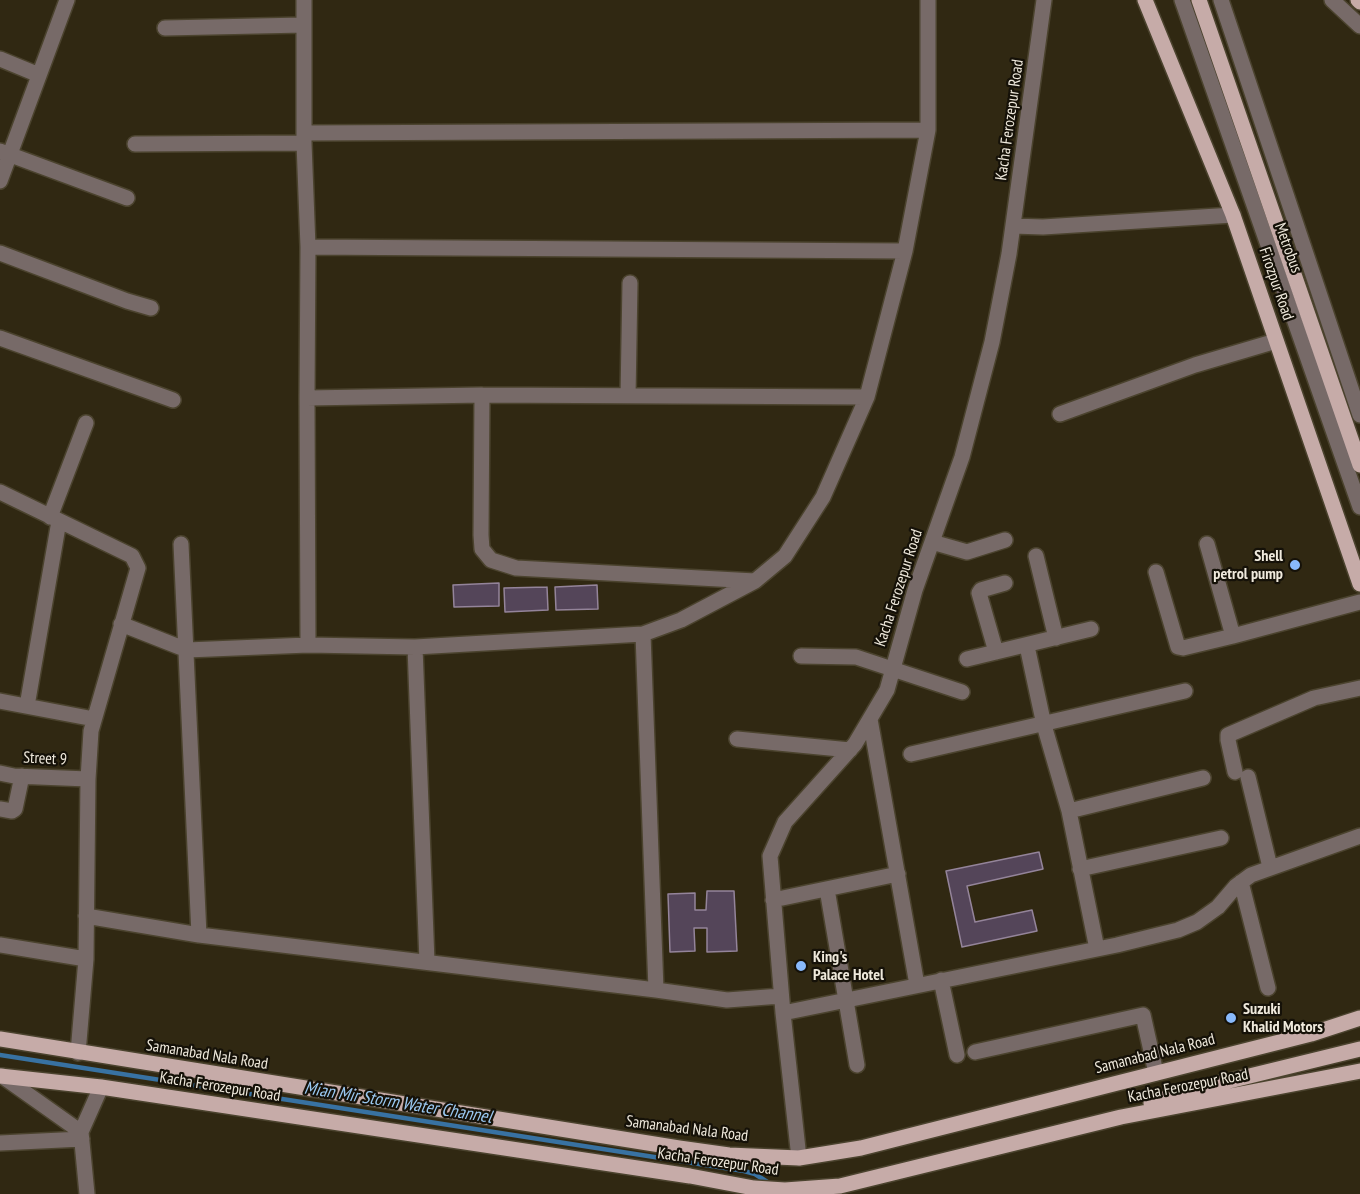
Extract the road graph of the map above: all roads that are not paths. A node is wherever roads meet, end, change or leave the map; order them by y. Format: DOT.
graph roads {
  1 [pos="65,0"];
  2 [pos="304,0"];
  3 [pos="928,0"];
  4 [pos="1044,0"];
  5 [pos="1145,0"];
  6 [pos="1155,0"];
  7 [pos="1182,0"];
  8 [pos="1199,0"];
  9 [pos="1221,0"];
  10 [pos="1332,0"];
  11 [pos="303,25"];
  12 [pos="1360,26"];
  13 [pos="165,28"];
  14 [pos="1156,28"];
  15 [pos="0,59"];
  16 [pos="39,75"];
  17 [pos="928,130"];
  18 [pos="304,138"];
  19 [pos="135,144"];
  20 [pos="5,153"];
  21 [pos="0,181"];
  22 [pos="127,198"];
  23 [pos="1233,214"];
  24 [pos="1013,226"];
  25 [pos="308,247"];
  26 [pos="905,251"];
  27 [pos="0,253"];
  28 [pos="630,283"];
  29 [pos="151,308"];
  30 [pos="0,338"];
  31 [pos="1276,341"];
  32 [pos="482,395"];
  33 [pos="628,396"];
  34 [pos="867,397"];
  35 [pos="307,398"];
  36 [pos="173,400"];
  37 [pos="1060,414"];
  38 [pos="1360,415"];
  39 [pos="86,423"];
  40 [pos="1360,465"];
  41 [pos="0,492"];
  42 [pos="1360,507"];
  43 [pos="55,519"];
  44 [pos="1005,540"];
  45 [pos="932,542"];
  46 [pos="181,544"];
  47 [pos="1207,544"];
  48 [pos="1036,556"];
  49 [pos="1156,572"];
  50 [pos="755,581"];
  51 [pos="1005,584"];
  52 [pos="1360,584"];
  53 [pos="1360,602"];
  54 [pos="121,624"];
  55 [pos="1091,629"];
  56 [pos="643,634"];
  57 [pos="1233,636"];
  58 [pos="1056,638"];
  59 [pos="308,645"];
  60 [pos="415,646"];
  61 [pos="1027,646"];
  62 [pos="187,650"];
  63 [pos="996,652"];
  64 [pos="801,656"];
  65 [pos="967,659"];
  66 [pos="893,669"];
  67 [pos="1360,688"];
  68 [pos="1185,691"];
  69 [pos="962,692"];
  70 [pos="0,701"];
  71 [pos="27,706"];
  72 [pos="94,719"];
  73 [pos="870,719"];
  74 [pos="1044,724"];
  75 [pos="737,739"];
  76 [pos="850,750"];
  77 [pos="911,754"];
  78 [pos="0,773"];
  79 [pos="22,776"];
  80 [pos="1203,778"];
  81 [pos="88,779"];
  82 [pos="0,809"];
  83 [pos="1069,811"];
  84 [pos="1360,836"];
  85 [pos="1221,838"];
  86 [pos="1270,867"];
  87 [pos="1080,869"];
  88 [pos="897,874"];
  89 [pos="1241,882"];
  90 [pos="827,889"];
  91 [pos="773,900"];
  92 [pos="86,916"];
  93 [pos="199,935"];
  94 [pos="0,945"];
  95 [pos="1097,949"];
  96 [pos="86,959"];
  97 [pos="427,962"];
  98 [pos="940,980"];
  99 [pos="918,985"];
  100 [pos="1269,988"];
  101 [pos="656,990"];
  102 [pos="781,996"];
  103 [pos="847,999"];
  104 [pos="783,1013"];
  105 [pos="1360,1018"];
  106 [pos="1360,1029"];
  107 [pos="1311,1034"];
  108 [pos="0,1039"];
  109 [pos="1360,1049"];
  110 [pos="975,1052"];
  111 [pos="78,1053"];
  112 [pos="957,1055"];
  113 [pos="857,1065"];
  114 [pos="1360,1071"];
  115 [pos="1156,1072"];
  116 [pos="1,1076"];
  117 [pos="101,1087"];
  118 [pos="1121,1117"];
  119 [pos="82,1136"];
  120 [pos="0,1143"];
  121 [pos="799,1158"];
  122 [pos="715,1181"];
  123 [pos="837,1190"];
  124 [pos="87,1194"];
  125 [pos="740,1194"];
  1 -- 16 [label="street"];
  2 -- 11 [label="street"];
  3 -- 17 [label="street"];
  4 -- 24 [label="street, Kacha Ferozepur Road"];
  5 -- 14 [label="main road, Firozpur Road"];
  6 -- 14 [label="main road"];
  7 -- 42 [label="street, Metrobus"];
  8 -- 40 [label="main road, Firozpur Road"];
  9 -- 38 [label="street"];
  10 -- 12 [label="street"];
  11 -- 13 [label="street"];
  11 -- 18 [label="street"];
  14 -- 23 [label="main road, Firozpur Road"];
  15 -- 16 [label="street"];
  16 -- 20 [label="street"];
  17 -- 18 [label="street"];
  17 -- 26 [label="street"];
  18 -- 19 [label="street"];
  18 -- 25 [label="street"];
  20 -- 21 [label="street"];
  20 -- 22 [label="street"];
  23 -- 24 [label="street"];
  23 -- 31 [label="main road, Firozpur Road"];
  24 -- 45 [label="street, Kacha Ferozepur Road"];
  25 -- 26 [label="street"];
  25 -- 35 [label="street"];
  26 -- 34 [label="street"];
  27 -- 29 [label="street"];
  28 -- 33 [label="street"];
  30 -- 36 [label="street"];
  31 -- 37 [label="street"];
  31 -- 52 [label="main road, Firozpur Road"];
  32 -- 33 [label="street"];
  32 -- 35 [label="street"];
  32 -- 50 [label="street"];
  33 -- 34 [label="street"];
  34 -- 50 [label="street"];
  35 -- 59 [label="street"];
  39 -- 43 [label="street"];
  41 -- 43 [label="street"];
  43 -- 54 [label="street"];
  43 -- 71 [label="street"];
  44 -- 45 [label="street"];
  45 -- 66 [label="street, Kacha Ferozepur Road"];
  46 -- 62 [label="street"];
  47 -- 57 [label="street"];
  48 -- 58 [label="street"];
  49 -- 57 [label="street"];
  50 -- 56 [label="street"];
  51 -- 63 [label="street"];
  53 -- 57 [label="street"];
  54 -- 62 [label="street"];
  54 -- 72 [label="street"];
  55 -- 58 [label="street"];
  56 -- 60 [label="street"];
  56 -- 101 [label="street"];
  58 -- 61 [label="street"];
  59 -- 60 [label="street"];
  59 -- 62 [label="street"];
  60 -- 97 [label="street"];
  61 -- 63 [label="street"];
  61 -- 74 [label="street"];
  62 -- 93 [label="street"];
  63 -- 65 [label="street"];
  64 -- 66 [label="street"];
  66 -- 69 [label="street"];
  66 -- 73 [label="street, Kacha Ferozepur Road"];
  67 -- 86 [label="street"];
  68 -- 74 [label="street"];
  70 -- 71 [label="street"];
  71 -- 72 [label="street"];
  72 -- 81 [label="street"];
  73 -- 76 [label="street, Kacha Ferozepur Road"];
  73 -- 88 [label="street"];
  74 -- 77 [label="street"];
  74 -- 83 [label="street"];
  75 -- 76 [label="street"];
  76 -- 91 [label="street, Kacha Ferozepur Road"];
  78 -- 79 [label="street, Street 9"];
  79 -- 81 [label="street, Street 9"];
  79 -- 82 [label="street"];
  80 -- 83 [label="street"];
  81 -- 92 [label="street"];
  83 -- 87 [label="street"];
  84 -- 86 [label="street"];
  85 -- 87 [label="street"];
  86 -- 89 [label="street"];
  87 -- 95 [label="street"];
  88 -- 90 [label="street"];
  88 -- 99 [label="street"];
  89 -- 95 [label="street"];
  89 -- 100 [label="street"];
  90 -- 91 [label="street"];
  90 -- 103 [label="street"];
  91 -- 102 [label="street, Kacha Ferozepur Road"];
  92 -- 93 [label="street"];
  92 -- 96 [label="street"];
  93 -- 97 [label="street"];
  94 -- 96 [label="street"];
  95 -- 98 [label="street"];
  96 -- 111 [label="street"];
  97 -- 101 [label="street"];
  98 -- 99 [label="street"];
  98 -- 112 [label="street"];
  99 -- 103 [label="street"];
  101 -- 102 [label="street"];
  102 -- 104 [label="street, Kacha Ferozepur Road"];
  103 -- 104 [label="street"];
  103 -- 113 [label="street"];
  104 -- 121 [label="street, Kacha Ferozepur Road"];
  105 -- 107 [label="main road, Samanabad Nala Road"];
  106 -- 107 [label="main road"];
  107 -- 115 [label="main road, Samanabad Nala Road"];
  108 -- 111 [label="main road, Samanabad Nala Road"];
  109 -- 118 [label="main road"];
  110 -- 115 [label="street"];
  111 -- 121 [label="main road, Samanabad Nala Road"];
  114 -- 118 [label="main road, Kacha Ferozepur Road"];
  115 -- 121 [label="main road, Samanabad Nala Road"];
  116 -- 117 [label="main road, Kacha Ferozepur Road"];
  116 -- 119 [label="street"];
  117 -- 119 [label="street"];
  117 -- 122 [label="main road, Kacha Ferozepur Road"];
  118 -- 123 [label="main road, Kacha Ferozepur Road"];
  119 -- 120 [label="street"];
  119 -- 124 [label="street"];
  122 -- 123 [label="main road, Kacha Ferozepur Road"];
  122 -- 125 [label="street"];
}
